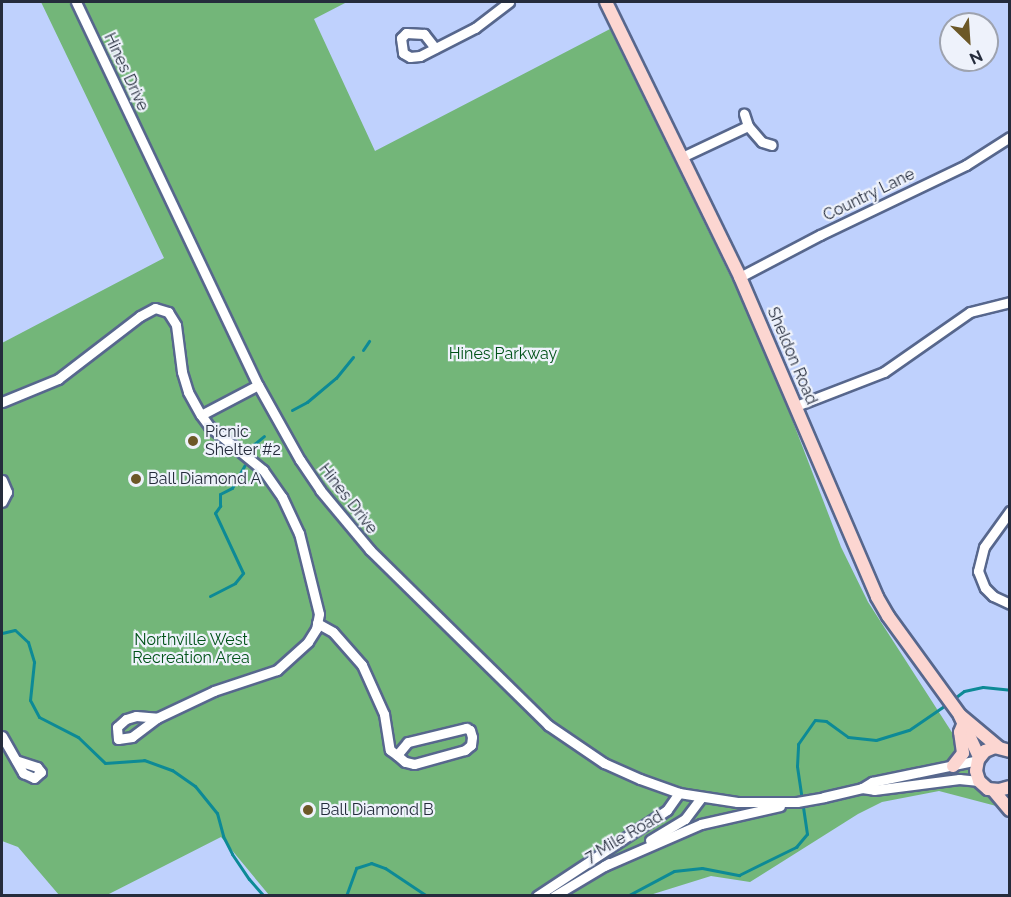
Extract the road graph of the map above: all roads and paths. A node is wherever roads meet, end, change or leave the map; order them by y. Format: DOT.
graph roads {
  1 [pos="76,2"];
  2 [pos="509,2"];
  3 [pos="606,2"];
  4 [pos="435,48"];
  5 [pos="744,114"];
  6 [pos="748,126"];
  7 [pos="1010,137"];
  8 [pos="772,145"];
  9 [pos="682,157"];
  10 [pos="740,277"];
  11 [pos="1010,302"];
  12 [pos="258,385"];
  13 [pos="2,402"];
  14 [pos="796,406"];
  15 [pos="201,415"];
  16 [pos="2,480"];
  17 [pos="2,502"];
  18 [pos="1010,512"];
  19 [pos="1010,604"];
  20 [pos="317,623"];
  21 [pos="960,716"];
  22 [pos="157,718"];
  23 [pos="2,736"];
  24 [pos="1004,749"];
  25 [pos="397,755"];
  26 [pos="978,758"];
  27 [pos="16,760"];
  28 [pos="953,766"];
  29 [pos="980,781"];
  30 [pos="1010,787"];
  31 [pos="862,788"];
  32 [pos="993,790"];
  33 [pos="679,793"];
  34 [pos="701,798"];
  35 [pos="795,802"];
  36 [pos="1010,810"];
  37 [pos="604,866"];
  38 [pos="537,896"];
  39 [pos="554,896"];
  1 -- 12 [label="street, Hines Drive"];
  2 -- 4 [label="street"];
  3 -- 9 [label="main road, Sheldon Road"];
  5 -- 6 [label="street"];
  6 -- 8 [label="street"];
  6 -- 9 [label="street"];
  7 -- 10 [label="street, Country Lane"];
  9 -- 10 [label="main road, Sheldon Road"];
  10 -- 14 [label="main road, Sheldon Road"];
  11 -- 14 [label="street"];
  12 -- 15 [label="street"];
  12 -- 33 [label="street, Hines Drive"];
  13 -- 15 [label="street"];
  14 -- 21 [label="main road, Sheldon Road"];
  15 -- 20 [label="street"];
  16 -- 17 [label="street"];
  18 -- 19 [label="street"];
  20 -- 22 [label="street"];
  20 -- 25 [label="street"];
  21 -- 24 [label="main road, Sheldon Road"];
  21 -- 26 [label="main road, Sheldon Road"];
  21 -- 28 [label="main road"];
  23 -- 27 [label="street"];
  24 -- 26 [label="main road"];
  25 -- 25 [label="street"];
  26 -- 28 [label="street"];
  26 -- 29 [label="main road"];
  28 -- 31 [label="street"];
  29 -- 31 [label="street"];
  29 -- 32 [label="main road"];
  30 -- 32 [label="main road"];
  31 -- 35 [label="street"];
  32 -- 36 [label="main road"];
  33 -- 34 [label="street, Hines Drive"];
  33 -- 38 [label="street, 7 Mile Road"];
  34 -- 35 [label="street, Hines Drive"];
  34 -- 37 [label="street, 7 Mile Road"];
  35 -- 37 [label="street"];
  37 -- 39 [label="street, 7 Mile Road"];
}
